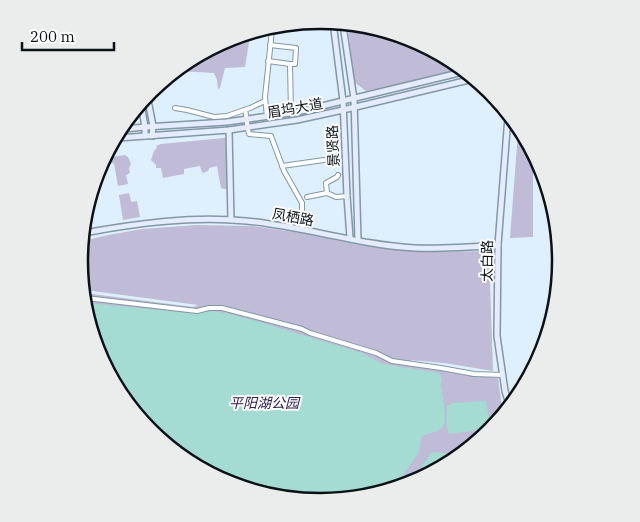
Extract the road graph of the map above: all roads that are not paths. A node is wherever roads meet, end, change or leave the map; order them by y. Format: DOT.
graph roads {
  1 [pos="334,29"];
  2 [pos="344,30"];
  3 [pos="271,34"];
  4 [pos="270,45"];
  5 [pos="268,62"];
  6 [pos="290,64"];
  7 [pos="456,74"];
  8 [pos="466,81"];
  9 [pos="354,99"];
  10 [pos="265,101"];
  11 [pos="343,101"];
  12 [pos="149,104"];
  13 [pos="354,107"];
  14 [pos="175,108"];
  15 [pos="245,110"];
  16 [pos="343,110"];
  17 [pos="142,112"];
  18 [pos="291,113"];
  19 [pos="267,117"];
  20 [pos="247,119"];
  21 [pos="507,125"];
  22 [pos="153,126"];
  23 [pos="145,127"];
  24 [pos="247,127"];
  25 [pos="130,128"];
  26 [pos="229,130"];
  27 [pos="145,136"];
  28 [pos="152,136"];
  29 [pos="124,138"];
  30 [pos="324,160"];
  31 [pos="282,166"];
  32 [pos="338,175"];
  33 [pos="326,193"];
  34 [pos="347,196"];
  35 [pos="307,197"];
  36 [pos="231,220"];
  37 [pos="302,230"];
  38 [pos="90,233"];
  39 [pos="350,238"];
  40 [pos="358,240"];
  41 [pos="498,245"];
  42 [pos="91,299"];
  43 [pos="503,375"];
  44 [pos="507,398"];
  1 -- 11 [label="main road, 景贤路"];
  2 -- 9 [label="main road, 景贤路"];
  3 -- 4 [label="street"];
  4 -- 5 [label="street"];
  4 -- 6 [label="street"];
  5 -- 6 [label="street"];
  5 -- 10 [label="street"];
  6 -- 18 [label="street"];
  7 -- 9 [label="main road, 眉坞大道"];
  8 -- 13 [label="main road, 眉坞大道"];
  9 -- 11 [label="main road, 眉坞大道"];
  9 -- 13 [label="main road, 景贤路"];
  10 -- 15 [label="street"];
  10 -- 19 [label="street"];
  11 -- 16 [label="main road, 景贤路"];
  11 -- 18 [label="main road, 眉坞大道"];
  12 -- 22 [label="main road"];
  13 -- 16 [label="main road, 眉坞大道"];
  13 -- 40 [label="main road, 景贤路"];
  14 -- 15 [label="street"];
  15 -- 20 [label="street"];
  16 -- 24 [label="main road, 眉坞大道"];
  16 -- 34 [label="main road, 景贤路"];
  17 -- 23 [label="main road"];
  18 -- 19 [label="main road, 眉坞大道"];
  19 -- 20 [label="main road, 眉坞大道"];
  20 -- 22 [label="main road, 眉坞大道"];
  20 -- 24 [label="street"];
  21 -- 41 [label="main road, 太白路"];
  22 -- 23 [label="main road, 眉坞大道"];
  22 -- 28 [label="main road"];
  23 -- 25 [label="main road, 眉坞大道"];
  23 -- 27 [label="main road"];
  24 -- 26 [label="main road, 眉坞大道"];
  24 -- 31 [label="street"];
  26 -- 28 [label="main road, 眉坞大道"];
  26 -- 36 [label="main road"];
  27 -- 28 [label="main road, 眉坞大道"];
  27 -- 29 [label="main road, 眉坞大道"];
  30 -- 31 [label="street"];
  31 -- 37 [label="street"];
  32 -- 33 [label="street"];
  33 -- 34 [label="street"];
  33 -- 35 [label="street"];
  34 -- 39 [label="main road, 景贤路"];
  36 -- 37 [label="main road, 凤栖路"];
  36 -- 38 [label="main road, 凤栖路"];
  37 -- 39 [label="main road, 凤栖路"];
  39 -- 40 [label="main road, 凤栖路"];
  40 -- 41 [label="main road, 凤栖路"];
  41 -- 43 [label="main road, 太白路"];
  42 -- 43 [label="street"];
  43 -- 44 [label="main road, 太白路"];
}
